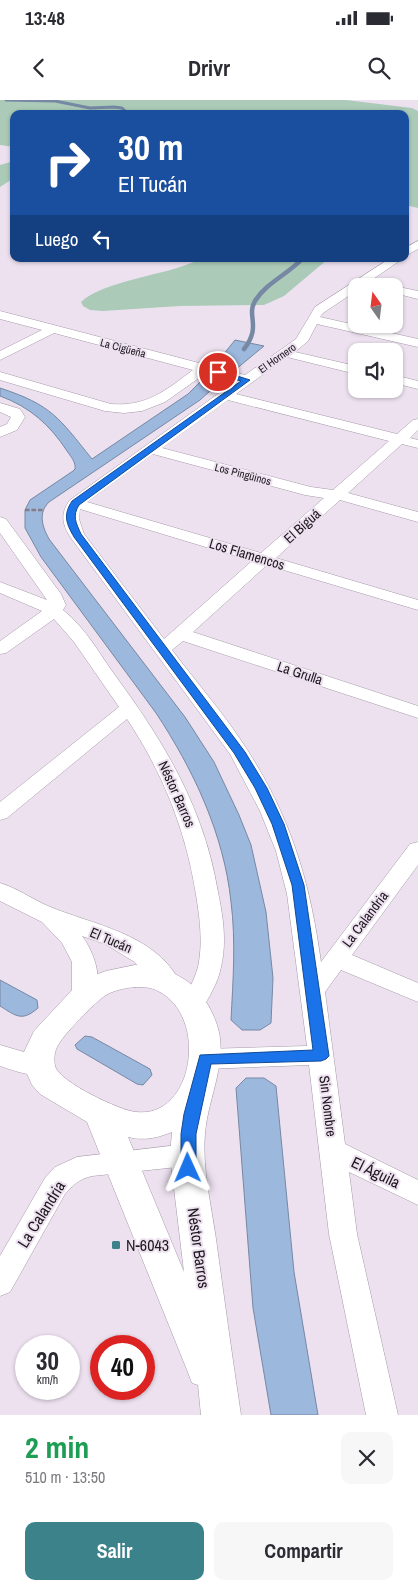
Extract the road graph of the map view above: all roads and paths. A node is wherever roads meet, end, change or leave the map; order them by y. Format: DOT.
graph roads {
  1 [pos="392,262"];
  2 [pos="368,278"];
  3 [pos="348,291"];
  4 [pos="403,292"];
  5 [pos="418,295"];
  6 [pos="0,315"];
  7 [pos="313,319"];
  8 [pos="53,329"];
  9 [pos="418,343"];
  10 [pos="285,353"];
  11 [pos="0,356"];
  12 [pos="348,368"];
  13 [pos="203,369"];
  14 [pos="0,376"];
  15 [pos="247,380"];
  16 [pos="403,381"];
  17 [pos="418,385"];
  18 [pos="225,395"];
  19 [pos="0,407"];
  20 [pos="418,423"];
  21 [pos="0,433"];
  22 [pos="399,439"];
  23 [pos="418,444"];
  24 [pos="154,446"];
  25 [pos="337,495"];
  26 [pos="75,503"];
  27 [pos="25,510"];
  28 [pos="43,510"];
  29 [pos="418,517"];
  30 [pos="2,527"];
  31 [pos="265,559"];
  32 [pos="0,587"];
  33 [pos="418,605"];
  34 [pos="54,612"];
  35 [pos="181,634"];
  36 [pos="0,649"];
  37 [pos="163,649"];
  38 [pos="130,708"];
  39 [pos="418,712"];
  40 [pos="0,813"];
  41 [pos="418,848"];
  42 [pos="0,891"];
  43 [pos="46,914"];
  44 [pos="336,958"];
  45 [pos="167,980"];
  46 [pos="313,990"];
  47 [pos="418,993"];
  48 [pos="84,996"];
  49 [pos="192,1005"];
  50 [pos="0,1055"];
  51 [pos="321,1056"];
  52 [pos="39,1066"];
  53 [pos="201,1075"];
  54 [pos="100,1115"];
  55 [pos="333,1151"];
  56 [pos="188,1155"];
  57 [pos="121,1162"];
  58 [pos="418,1192"];
  59 [pos="0,1283"];
  60 [pos="221,1410"];
  61 [pos="382,1415"];
  1 -- 2 [label="street, El Hornero"];
  3 -- 7 [label="street, El Hornero"];
  4 -- 5 [label="street"];
  6 -- 8 [label="street, La Cigüeña"];
  7 -- 9 [label="street"];
  7 -- 10 [label="street, El Hornero"];
  8 -- 11 [label="street"];
  8 -- 13 [label="street, La Cigüeña"];
  10 -- 12 [label="street"];
  10 -- 15 [label="street, El Hornero"];
  13 -- 14 [label="street"];
  13 -- 15 [label="street, La Cigüeña"];
  15 -- 18 [label="street, El Hornero"];
  16 -- 17 [label="street"];
  18 -- 22 [label="street"];
  18 -- 24 [label="street, El Hornero"];
  19 -- 21 [label="street"];
  20 -- 22 [label="street, El Biguá"];
  22 -- 23 [label="street"];
  22 -- 25 [label="street, El Biguá"];
  24 -- 25 [label="street, Los Pingüinos"];
  24 -- 26 [label="street, El Hornero"];
  25 -- 29 [label="street, Los Pingüinos"];
  25 -- 31 [label="street, El Biguá"];
  26 -- 31 [label="street, Los Flamencos"];
  26 -- 37 [label="street, Sin Nombre"];
  27 -- 28 [label="path"];
  30 -- 34 [label="street"];
  31 -- 33 [label="street, Los Flamencos"];
  31 -- 35 [label="street, El Biguá"];
  32 -- 34 [label="street"];
  34 -- 36 [label="street"];
  34 -- 38 [label="street, Néstor Barros"];
  35 -- 37 [label="street, El Biguá"];
  35 -- 39 [label="street, La Grulla"];
  37 -- 46 [label="street, Sin Nombre"];
  38 -- 40 [label="street"];
  38 -- 49 [label="street, Néstor Barros"];
  41 -- 44 [label="street, La Calandria"];
  42 -- 43 [label="street, El Tucán"];
  43 -- 45 [label="street, El Tucán"];
  43 -- 48 [label="street, El Tucán"];
  44 -- 46 [label="street, La Calandria"];
  44 -- 47 [label="street"];
  45 -- 48 [label="street"];
  45 -- 49 [label="street, Néstor Barros"];
  46 -- 51 [label="street, Sin Nombre"];
  48 -- 52 [label="street"];
  49 -- 53 [label="street, Néstor Barros"];
  50 -- 52 [label="street"];
  51 -- 53 [label="street"];
  51 -- 55 [label="street, Sin Nombre"];
  52 -- 54 [label="street"];
  53 -- 54 [label="street"];
  53 -- 56 [label="street, Néstor Barros"];
  54 -- 57 [label="street, Néstor Barros"];
  55 -- 58 [label="street, El Águila"];
  55 -- 61 [label="street, Sin Nombre"];
  56 -- 57 [label="street, La Calandria"];
  56 -- 60 [label="street, Néstor Barros"];
  57 -- 59 [label="street, La Calandria"];
  57 -- 60 [label="street, Néstor Barros"];
}
